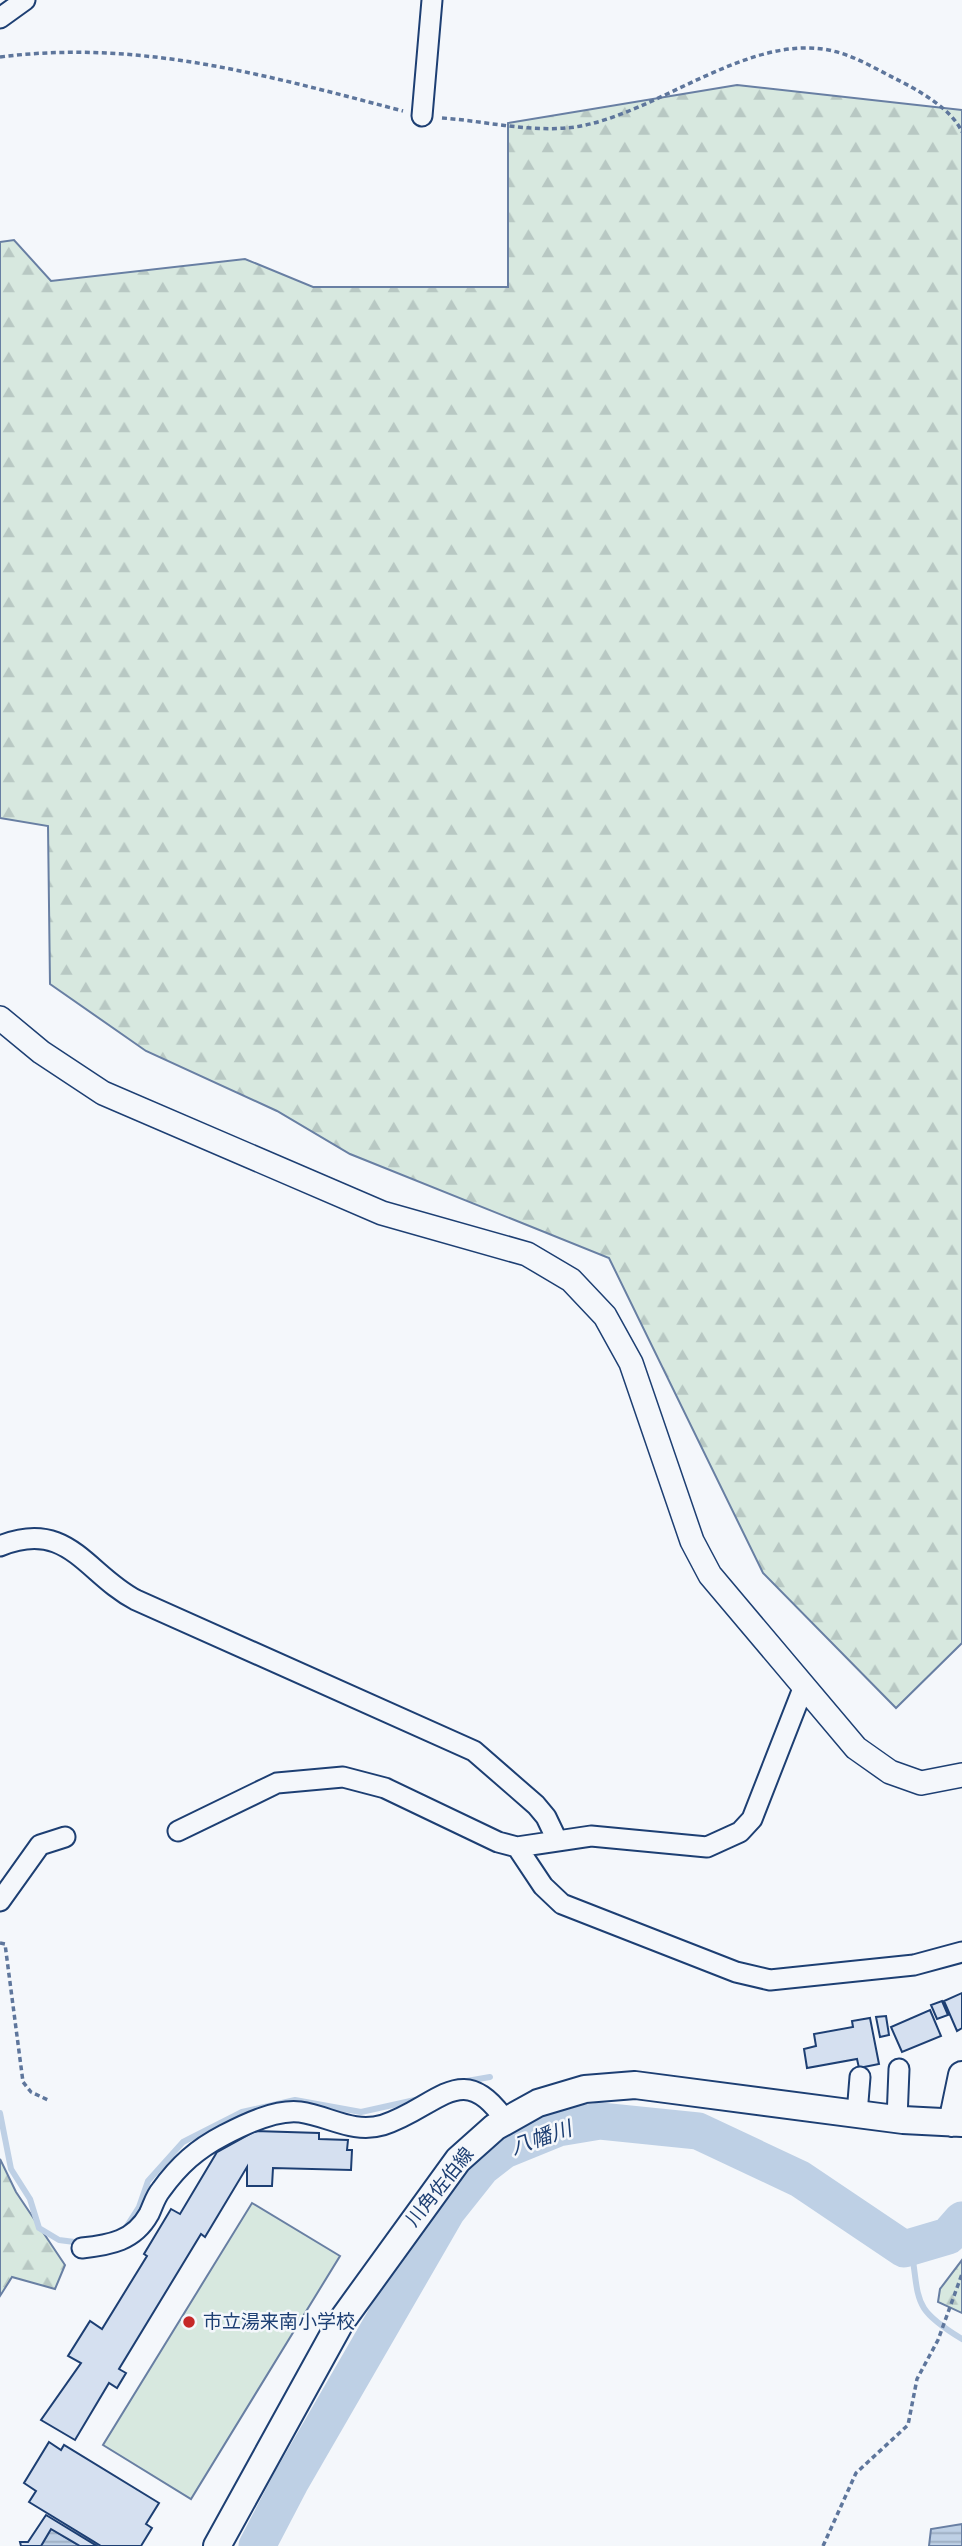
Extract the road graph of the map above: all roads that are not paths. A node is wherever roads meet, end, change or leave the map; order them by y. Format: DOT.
graph roads {
  1 [pos="25,0"];
  2 [pos="432,0"];
  3 [pos="0,18"];
  4 [pos="422,116"];
  5 [pos="0,1018"];
  6 [pos="0,1546"];
  7 [pos="804,1686"];
  8 [pos="962,1775"];
  9 [pos="178,1831"];
  10 [pos="65,1838"];
  11 [pos="557,1840"];
  12 [pos="517,1847"];
  13 [pos="0,1902"];
  14 [pos="962,1952"];
  15 [pos="899,2068"];
  16 [pos="962,2076"];
  17 [pos="860,2077"];
  18 [pos="857,2114"];
  19 [pos="897,2119"];
  20 [pos="505,2120"];
  21 [pos="957,2123"];
  22 [pos="82,2248"];
  23 [pos="217,2546"];
  1 -- 3 [label="street"];
  2 -- 4 [label="street"];
  5 -- 7 [label="street"];
  6 -- 11 [label="street"];
  7 -- 8 [label="street"];
  7 -- 11 [label="street"];
  9 -- 12 [label="street"];
  10 -- 13 [label="street"];
  11 -- 12 [label="street"];
  12 -- 14 [label="street"];
  15 -- 19 [label="street"];
  16 -- 21 [label="main road, 川角佐伯線"];
  17 -- 18 [label="street"];
  18 -- 19 [label="main road, 川角佐伯線"];
  18 -- 20 [label="main road, 川角佐伯線"];
  19 -- 21 [label="main road, 川角佐伯線"];
  20 -- 22 [label="street"];
  20 -- 23 [label="main road, 川角佐伯線"];
}
